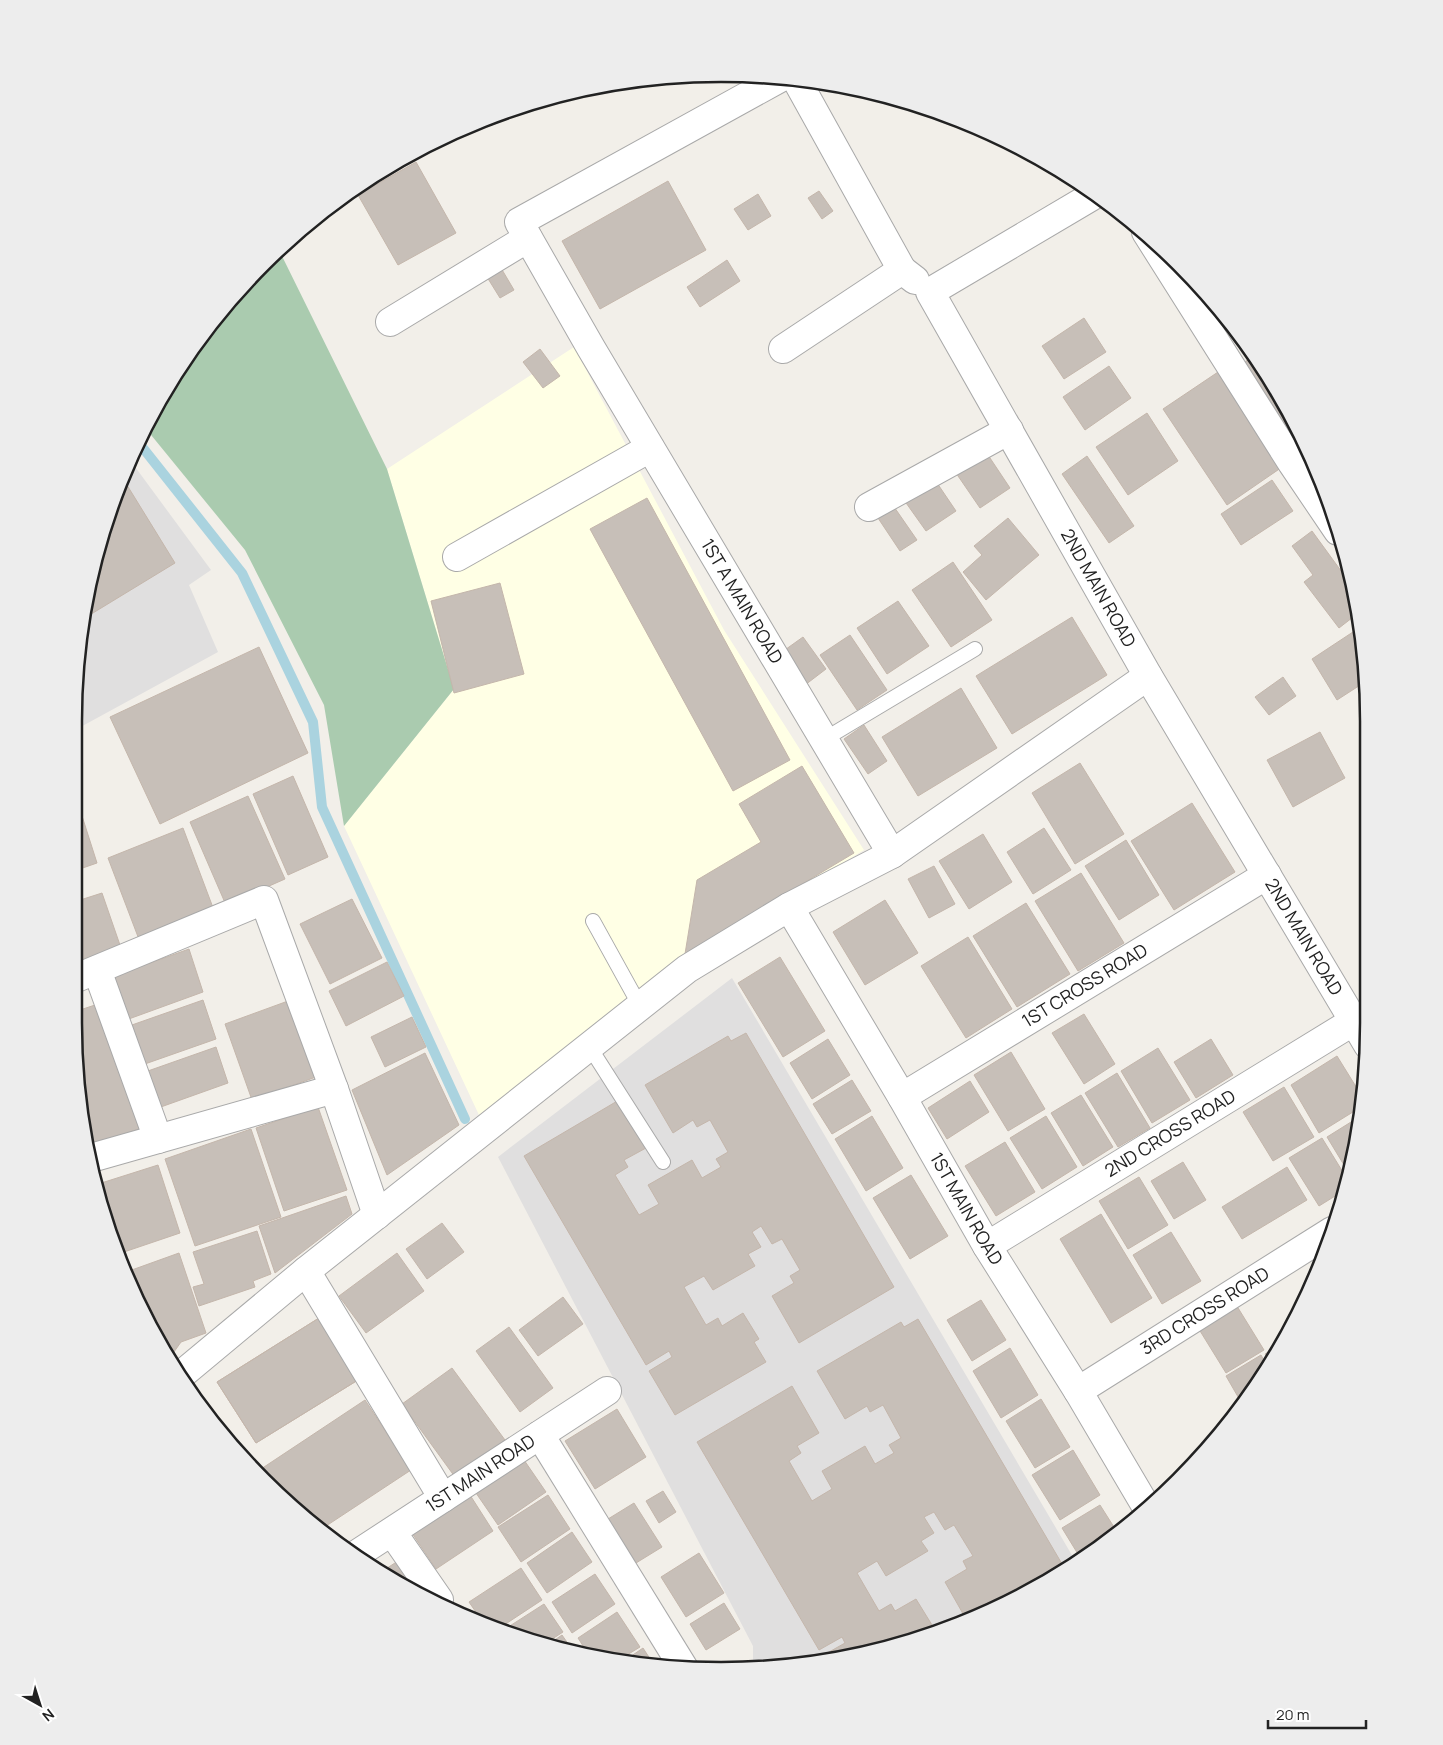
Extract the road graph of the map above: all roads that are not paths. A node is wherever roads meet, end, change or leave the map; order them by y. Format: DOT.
graph roads {
  1 [pos="768,84"];
  2 [pos="801,88"];
  3 [pos="1088,198"];
  4 [pos="528,238"];
  5 [pos="1171,268"];
  6 [pos="902,270"];
  7 [pos="930,292"];
  8 [pos="390,322"];
  9 [pos="783,349"];
  10 [pos="1009,430"];
  11 [pos="650,448"];
  12 [pos="1301,457"];
  13 [pos="1315,484"];
  14 [pos="869,507"];
  15 [pos="457,557"];
  16 [pos="975,649"];
  17 [pos="1148,676"];
  18 [pos="823,740"];
  19 [pos="892,854"];
  20 [pos="1267,875"];
  21 [pos="789,907"];
  22 [pos="593,921"];
  23 [pos="85,974"];
  24 [pos="640,1006"];
  25 [pos="1354,1022"];
  26 [pos="1360,1032"];
  27 [pos="589,1046"];
  28 [pos="334,1089"];
  29 [pos="902,1097"];
  30 [pos="158,1140"];
  31 [pos="97,1157"];
  32 [pos="663,1162"];
  33 [pos="377,1215"];
  34 [pos="1324,1236"];
  35 [pos="987,1246"];
  36 [pos="306,1271"];
  37 [pos="185,1371"];
  38 [pos="607,1391"];
  39 [pos="1078,1391"];
  40 [pos="540,1435"];
  41 [pos="443,1498"];
  42 [pos="1145,1502"];
  43 [pos="392,1532"];
  44 [pos="361,1551"];
  45 [pos="434,1594"];
  46 [pos="678,1661"];
  1 -- 4 [label="street, 1ST A MAIN ROAD"];
  2 -- 6 [label="street"];
  3 -- 7 [label="street"];
  4 -- 8 [label="street"];
  4 -- 11 [label="street, 1ST A MAIN ROAD"];
  5 -- 12 [label="street"];
  6 -- 7 [label="street"];
  6 -- 9 [label="street"];
  7 -- 10 [label="street, 2ND MAIN ROAD"];
  10 -- 14 [label="street"];
  10 -- 17 [label="street, 2ND MAIN ROAD"];
  11 -- 15 [label="street"];
  11 -- 18 [label="street, 1ST A MAIN ROAD"];
  12 -- 13 [label="street"];
  16 -- 18 [label="lane"];
  17 -- 19 [label="street"];
  17 -- 20 [label="street, 2ND MAIN ROAD"];
  18 -- 19 [label="street, 1ST A MAIN ROAD"];
  19 -- 21 [label="street"];
  20 -- 25 [label="street, 2ND MAIN ROAD"];
  20 -- 29 [label="street, 1ST CROSS ROAD"];
  21 -- 24 [label="street"];
  21 -- 29 [label="street, 1ST MAIN ROAD"];
  22 -- 24 [label="lane"];
  23 -- 28 [label="street"];
  23 -- 30 [label="street"];
  24 -- 27 [label="street"];
  25 -- 26 [label="street, 2ND MAIN ROAD"];
  25 -- 35 [label="street, 2ND CROSS ROAD"];
  27 -- 32 [label="lane"];
  27 -- 33 [label="street"];
  28 -- 30 [label="street"];
  28 -- 33 [label="street"];
  29 -- 35 [label="street, 1ST MAIN ROAD"];
  30 -- 31 [label="street"];
  33 -- 36 [label="street"];
  34 -- 39 [label="street, 3RD CROSS ROAD"];
  35 -- 39 [label="street, 1ST MAIN ROAD"];
  36 -- 37 [label="street"];
  36 -- 41 [label="street"];
  38 -- 40 [label="street, 1ST MAIN ROAD"];
  39 -- 42 [label="street, 1ST MAIN ROAD"];
  40 -- 41 [label="street, 1ST MAIN ROAD"];
  40 -- 46 [label="street"];
  41 -- 43 [label="street, 1ST MAIN ROAD"];
  43 -- 44 [label="street, 1ST MAIN ROAD"];
  43 -- 45 [label="street"];
}
